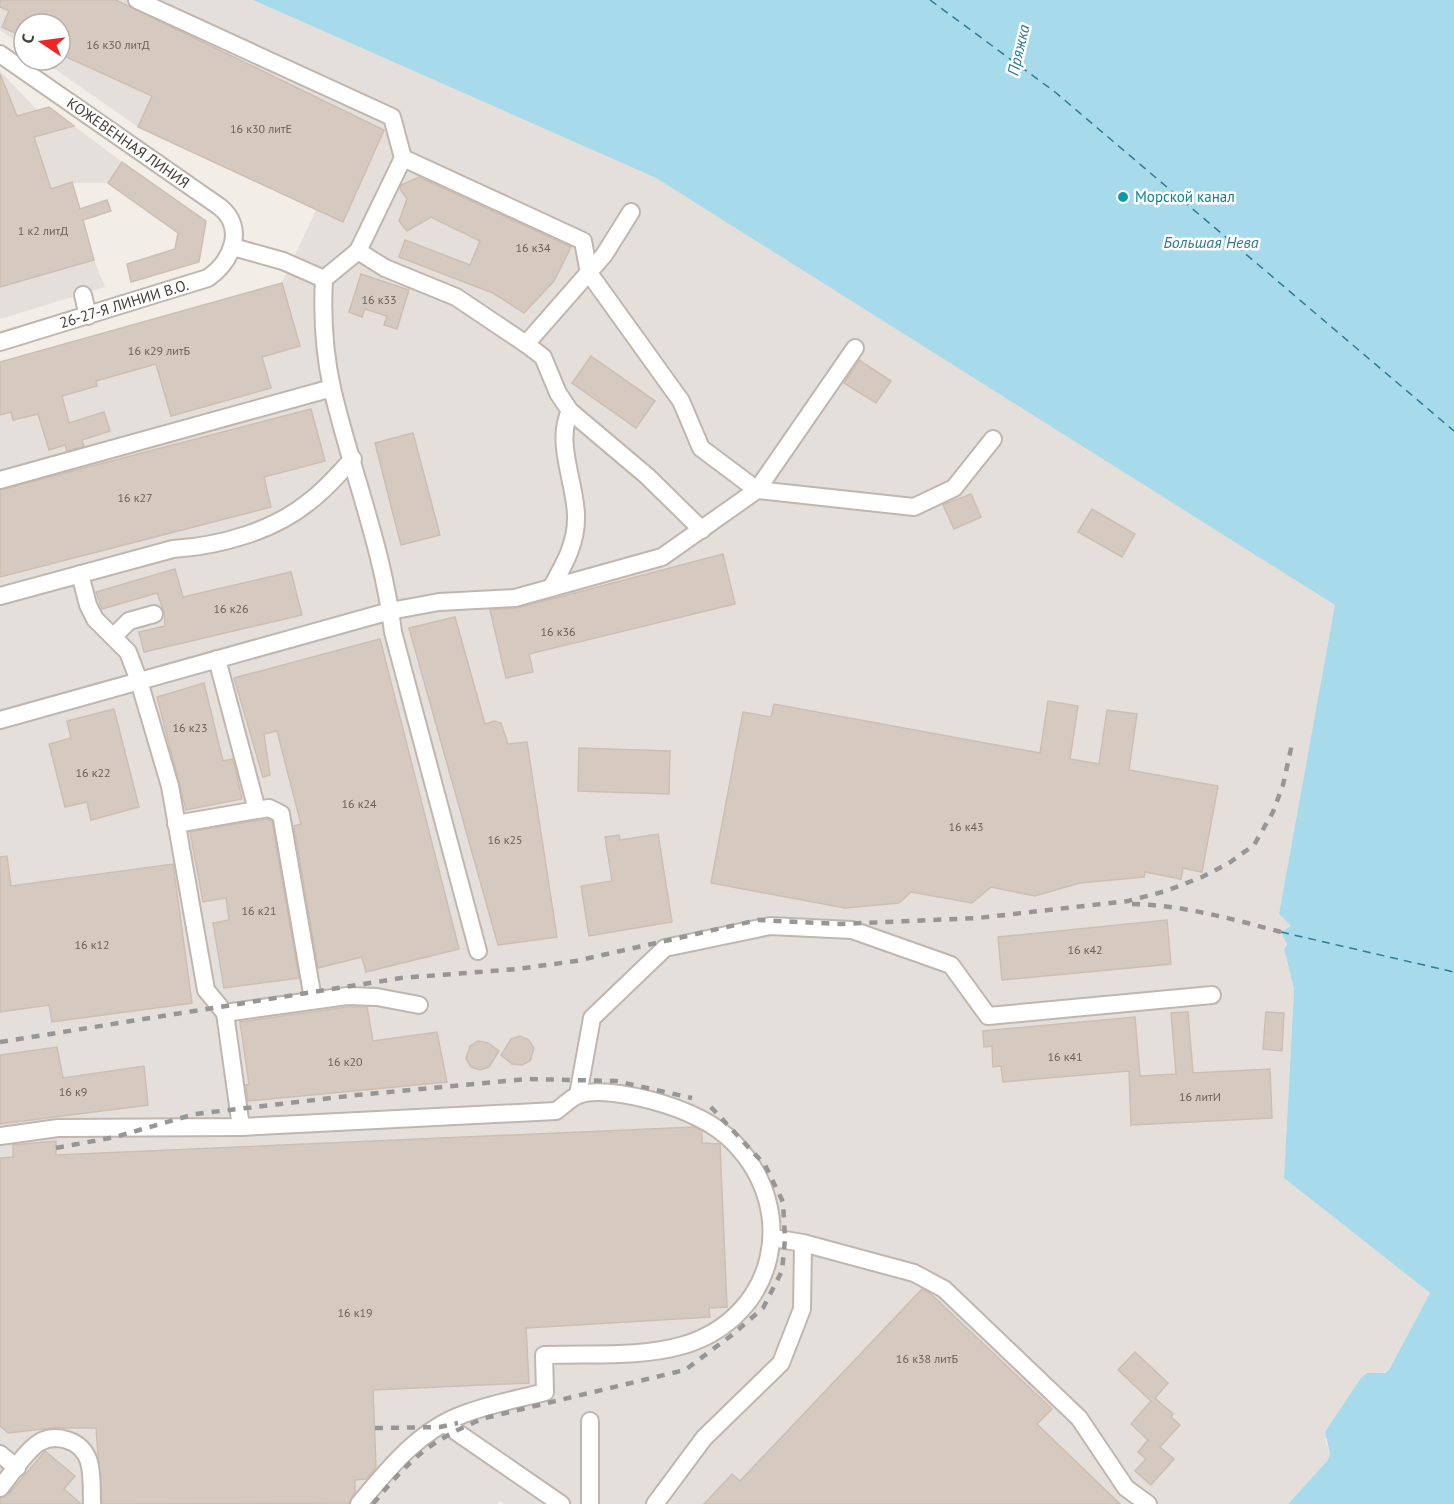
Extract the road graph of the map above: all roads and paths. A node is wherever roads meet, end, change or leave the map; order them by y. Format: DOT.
graph roads {
  1 [pos="137,0"];
  2 [pos="0,54"];
  3 [pos="403,158"];
  4 [pos="631,212"];
  5 [pos="233,247"];
  6 [pos="358,251"];
  7 [pos="589,273"];
  8 [pos="324,279"];
  9 [pos="83,295"];
  10 [pos="88,316"];
  11 [pos="0,342"];
  12 [pos="526,344"];
  13 [pos="855,348"];
  14 [pos="332,388"];
  15 [pos="570,411"];
  16 [pos="993,440"];
  17 [pos="353,459"];
  18 [pos="0,480"];
  19 [pos="757,490"];
  20 [pos="702,530"];
  21 [pos="80,574"];
  22 [pos="551,588"];
  23 [pos="0,596"];
  24 [pos="390,611"];
  25 [pos="154,614"];
  26 [pos="113,637"];
  27 [pos="217,659"];
  28 [pos="139,681"];
  29 [pos="0,720"];
  30 [pos="256,810"];
  31 [pos="176,824"];
  32 [pos="478,951"];
  33 [pos="1212,995"];
  34 [pos="313,999"];
  35 [pos="419,1005"];
  36 [pos="225,1013"];
  37 [pos="578,1095"];
  38 [pos="241,1127"];
  39 [pos="0,1136"];
  40 [pos="773,1238"];
  41 [pos="803,1243"];
  42 [pos="590,1421"];
  43 [pos="445,1424"];
  44 [pos="0,1454"];
  45 [pos="17,1467"];
  46 [pos="0,1488"];
  47 [pos="92,1504"];
  48 [pos="358,1504"];
  49 [pos="561,1504"];
  50 [pos="590,1504"];
  51 [pos="655,1504"];
  52 [pos="1148,1504"];
  1 -- 3 [label="street"];
  2 -- 5 [label="street, КОЖЕВЕННАЯ ЛИНИЯ"];
  3 -- 6 [label="street"];
  3 -- 7 [label="street"];
  4 -- 7 [label="street"];
  5 -- 8 [label="street"];
  5 -- 10 [label="street, 26-27-Я ЛИНИИ В.О."];
  6 -- 8 [label="street"];
  6 -- 12 [label="street"];
  7 -- 12 [label="street"];
  7 -- 19 [label="street"];
  8 -- 14 [label="street"];
  9 -- 10 [label="street"];
  10 -- 11 [label="street, 26-27-Я ЛИНИИ В.О."];
  12 -- 15 [label="street"];
  13 -- 19 [label="street"];
  14 -- 17 [label="street"];
  14 -- 18 [label="street"];
  15 -- 20 [label="street"];
  15 -- 22 [label="street"];
  16 -- 19 [label="street"];
  17 -- 21 [label="street"];
  17 -- 24 [label="street"];
  19 -- 20 [label="street"];
  20 -- 22 [label="street"];
  21 -- 23 [label="street"];
  21 -- 26 [label="street"];
  22 -- 24 [label="street"];
  24 -- 27 [label="street"];
  24 -- 32 [label="street"];
  25 -- 26 [label="street"];
  26 -- 28 [label="street"];
  27 -- 28 [label="street"];
  27 -- 30 [label="street"];
  28 -- 29 [label="street"];
  28 -- 31 [label="street"];
  30 -- 31 [label="street"];
  30 -- 34 [label="street"];
  31 -- 36 [label="street"];
  33 -- 37 [label="street"];
  34 -- 35 [label="street"];
  34 -- 36 [label="street"];
  36 -- 38 [label="street"];
  37 -- 38 [label="street"];
  37 -- 40 [label="street"];
  38 -- 39 [label="street"];
  40 -- 41 [label="street"];
  40 -- 43 [label="street"];
  41 -- 51 [label="street"];
  41 -- 52 [label="street"];
  42 -- 50 [label="street"];
  43 -- 48 [label="street"];
  43 -- 49 [label="street"];
  44 -- 45 [label="street"];
  45 -- 46 [label="street"];
  45 -- 47 [label="street"];
}
